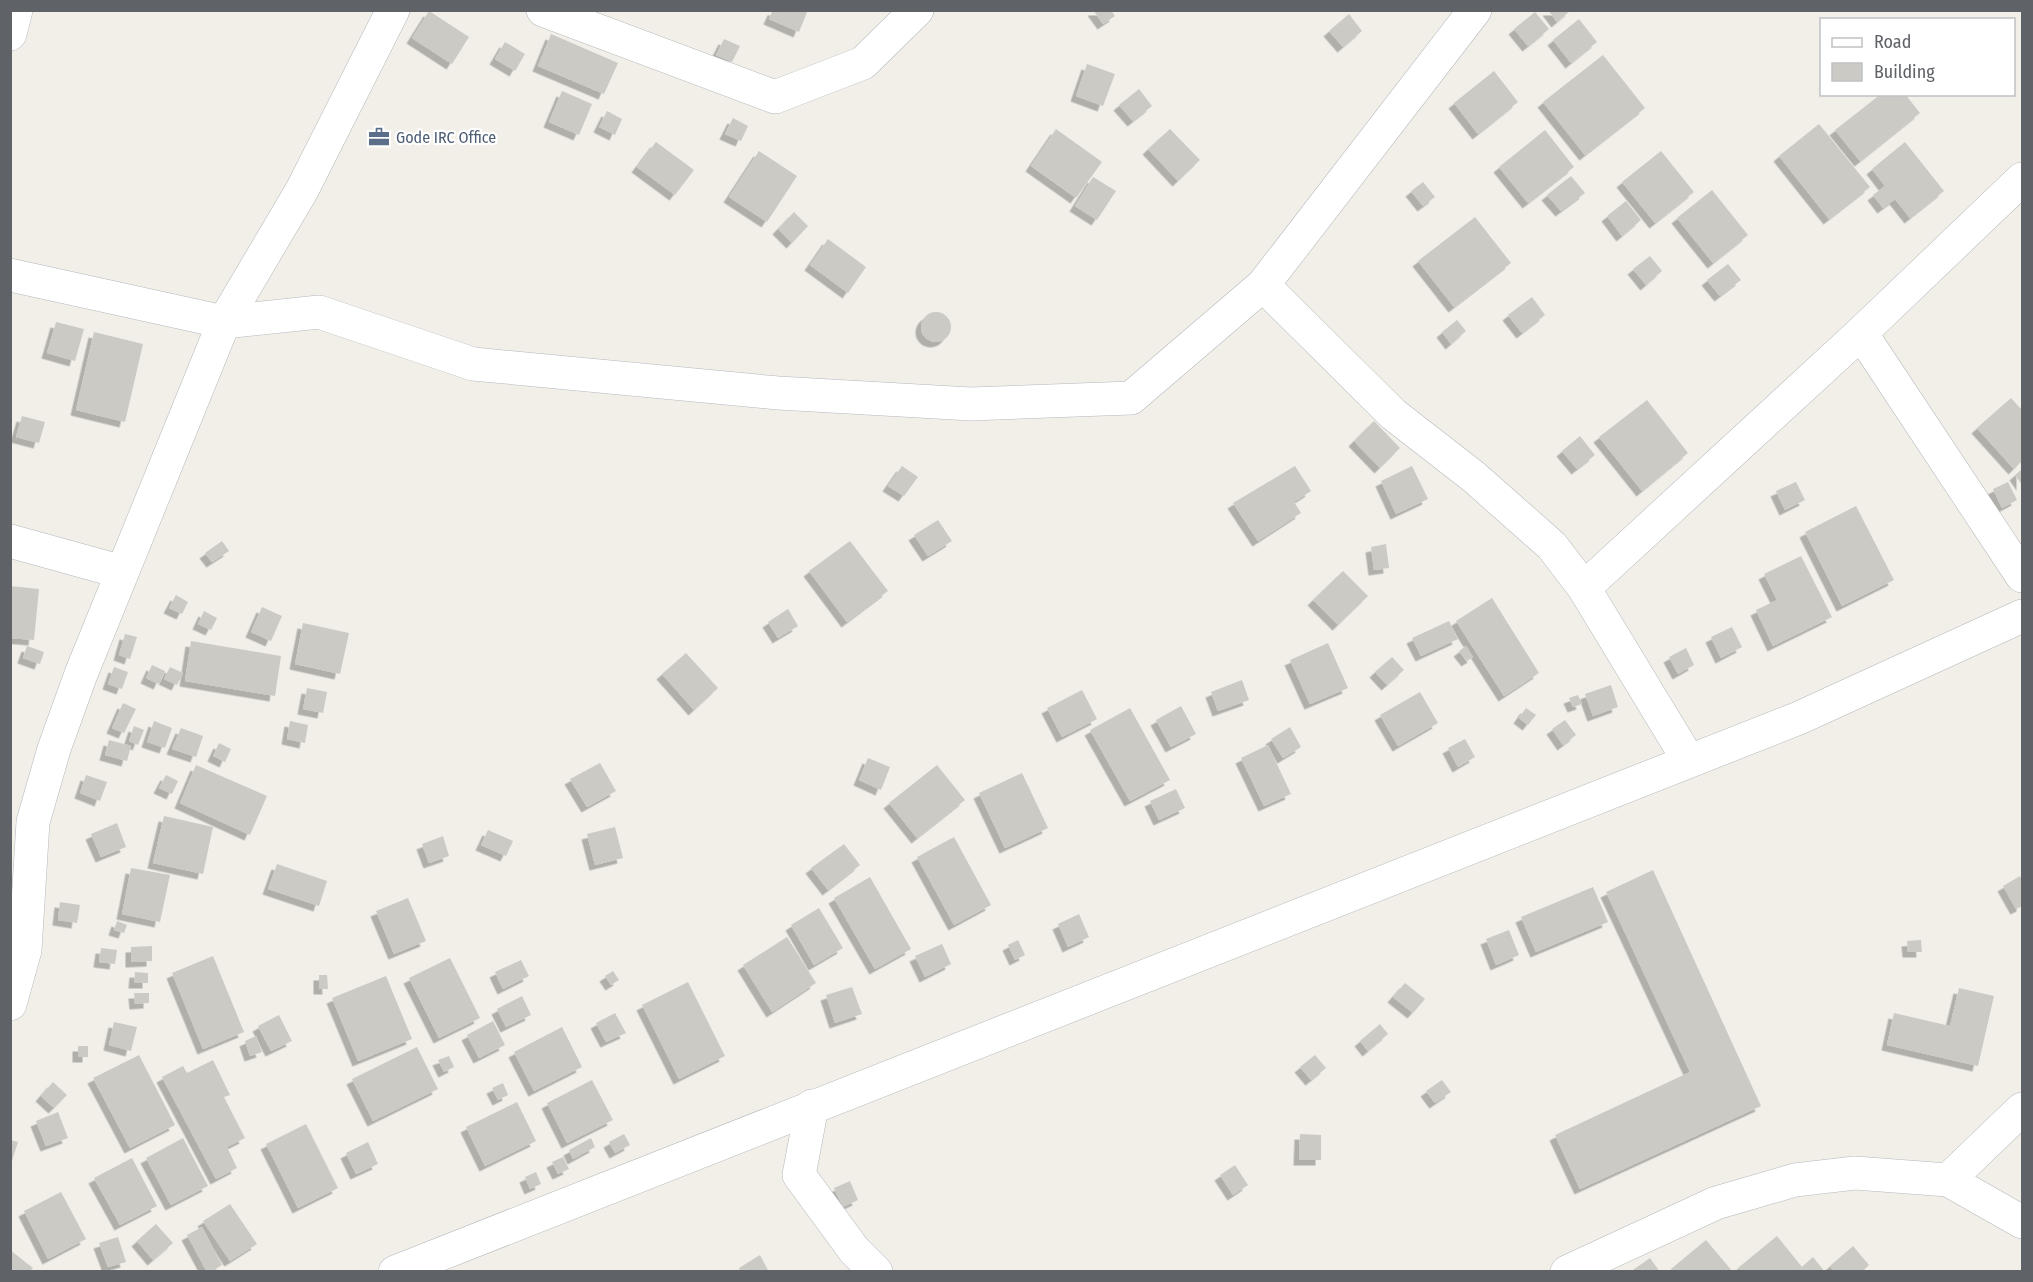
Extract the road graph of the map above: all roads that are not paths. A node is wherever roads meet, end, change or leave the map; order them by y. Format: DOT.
graph roads {
  1 [pos="16,10"];
  2 [pos="393,10"];
  3 [pos="543,10"];
  4 [pos="917,10"];
  5 [pos="1475,10"];
  6 [pos="10,34"];
  7 [pos="2022,179"];
  8 [pos="10,275"];
  9 [pos="1263,285"];
  10 [pos="224,322"];
  11 [pos="1861,333"];
  12 [pos="10,541"];
  13 [pos="122,572"];
  14 [pos="2022,576"];
  15 [pos="1584,588"];
  16 [pos="2022,615"];
  17 [pos="1689,761"];
  18 [pos="10,1004"];
  19 [pos="812,1106"];
  20 [pos="2022,1108"];
  21 [pos="1948,1180"];
  22 [pos="2022,1222"];
  23 [pos="395,1272"];
  24 [pos="876,1272"];
  25 [pos="1567,1272"];
  1 -- 6 [label="street"];
  2 -- 10 [label="street"];
  3 -- 4 [label="street"];
  5 -- 9 [label="street"];
  7 -- 11 [label="street"];
  8 -- 10 [label="street"];
  9 -- 10 [label="street"];
  9 -- 15 [label="street"];
  10 -- 13 [label="street"];
  11 -- 14 [label="street"];
  11 -- 15 [label="street"];
  12 -- 13 [label="street"];
  13 -- 18 [label="street"];
  15 -- 17 [label="street"];
  16 -- 17 [label="street"];
  17 -- 19 [label="street"];
  19 -- 23 [label="street"];
  19 -- 24 [label="street"];
  20 -- 21 [label="street"];
  21 -- 22 [label="street"];
  21 -- 25 [label="street"];
}
